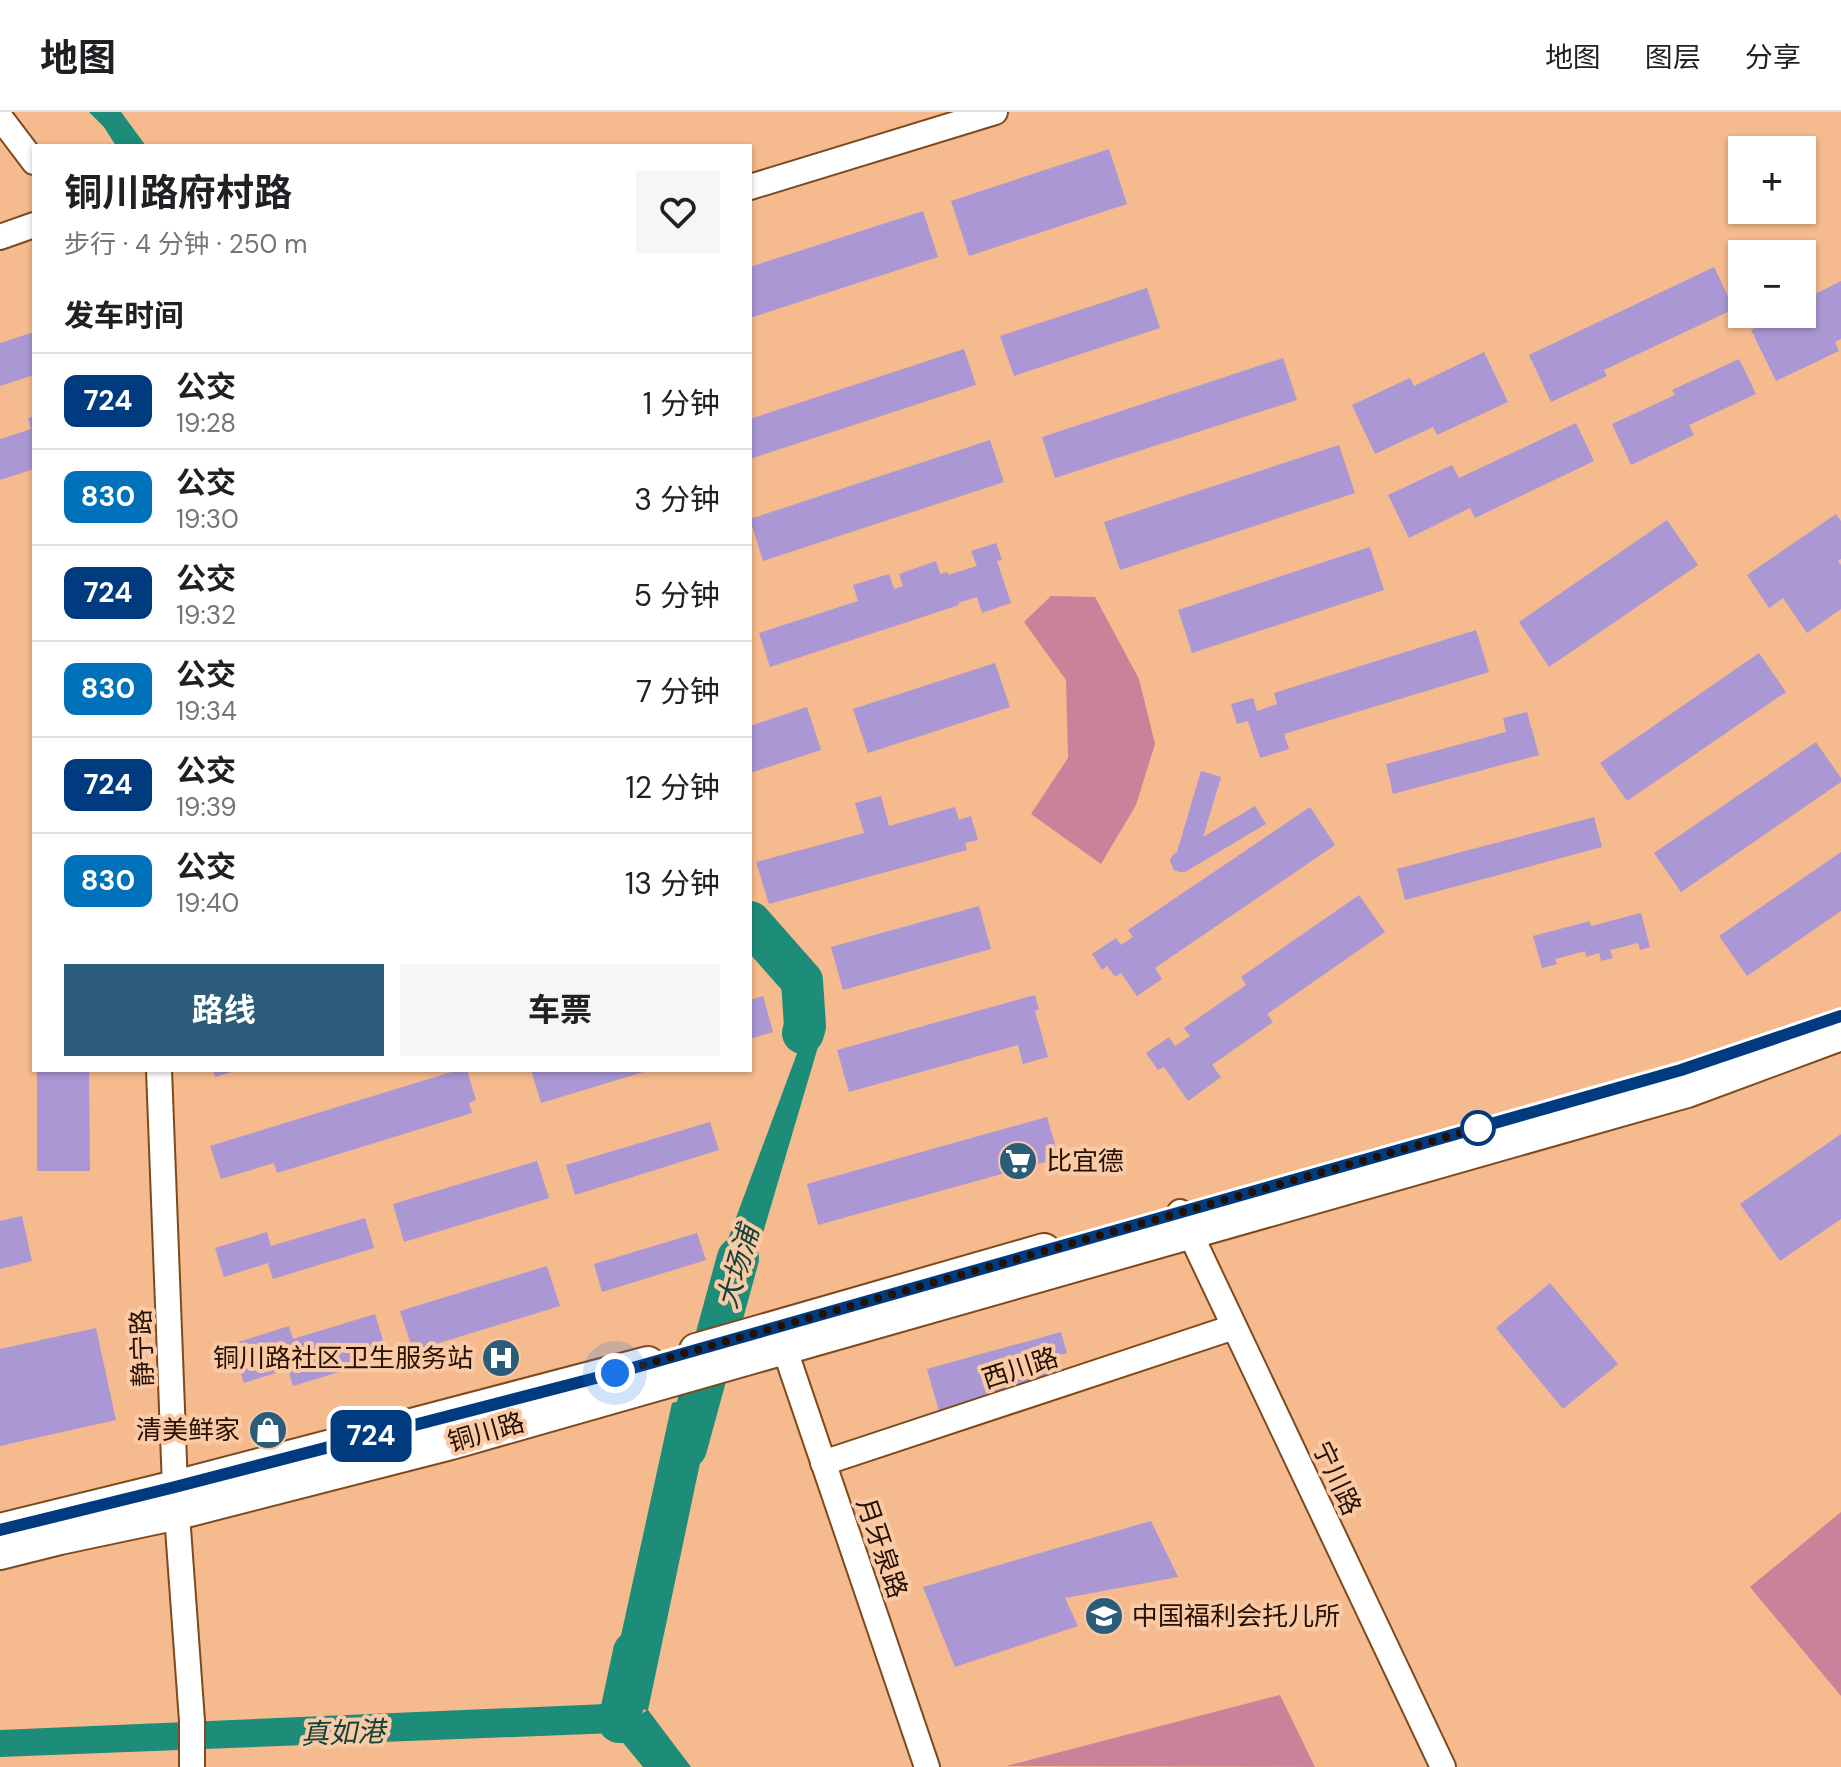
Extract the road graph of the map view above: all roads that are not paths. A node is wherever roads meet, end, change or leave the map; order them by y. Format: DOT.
graph roads {
  1 [pos="995,112"];
  2 [pos="0,117"];
  3 [pos="32,159"];
  4 [pos="752,186"];
  5 [pos="32,226"];
  6 [pos="0,237"];
  7 [pos="1841,1015"];
  8 [pos="1841,1034"];
  9 [pos="159,1072"];
  10 [pos="1185,1222"];
  11 [pos="1234,1327"];
  12 [pos="784,1347"];
  13 [pos="741,1348"];
  14 [pos="823,1463"];
  15 [pos="176,1500"];
  16 [pos="0,1530"];
  17 [pos="0,1553"];
  18 [pos="192,1767"];
  19 [pos="927,1767"];
  20 [pos="1443,1767"];
  1 -- 4 [label="street"];
  2 -- 3 [label="street"];
  5 -- 6 [label="street"];
  7 -- 10 [label="main road, 铜川路"];
  8 -- 10 [label="main road, 铜川路"];
  9 -- 15 [label="street, 静宁路"];
  10 -- 11 [label="street, 宁川路"];
  10 -- 12 [label="main road, 铜川路"];
  10 -- 13 [label="main road, 铜川路"];
  11 -- 14 [label="street, 西川路"];
  11 -- 20 [label="street, 宁川路"];
  12 -- 13 [label="main road, 铜川路"];
  12 -- 14 [label="street, 月牙泉路"];
  13 -- 15 [label="main road, 铜川路"];
  14 -- 19 [label="street, 月牙泉路"];
  15 -- 16 [label="main road, 铜川路"];
  15 -- 17 [label="main road, 铜川路"];
  15 -- 18 [label="street, 静宁路"];
}
